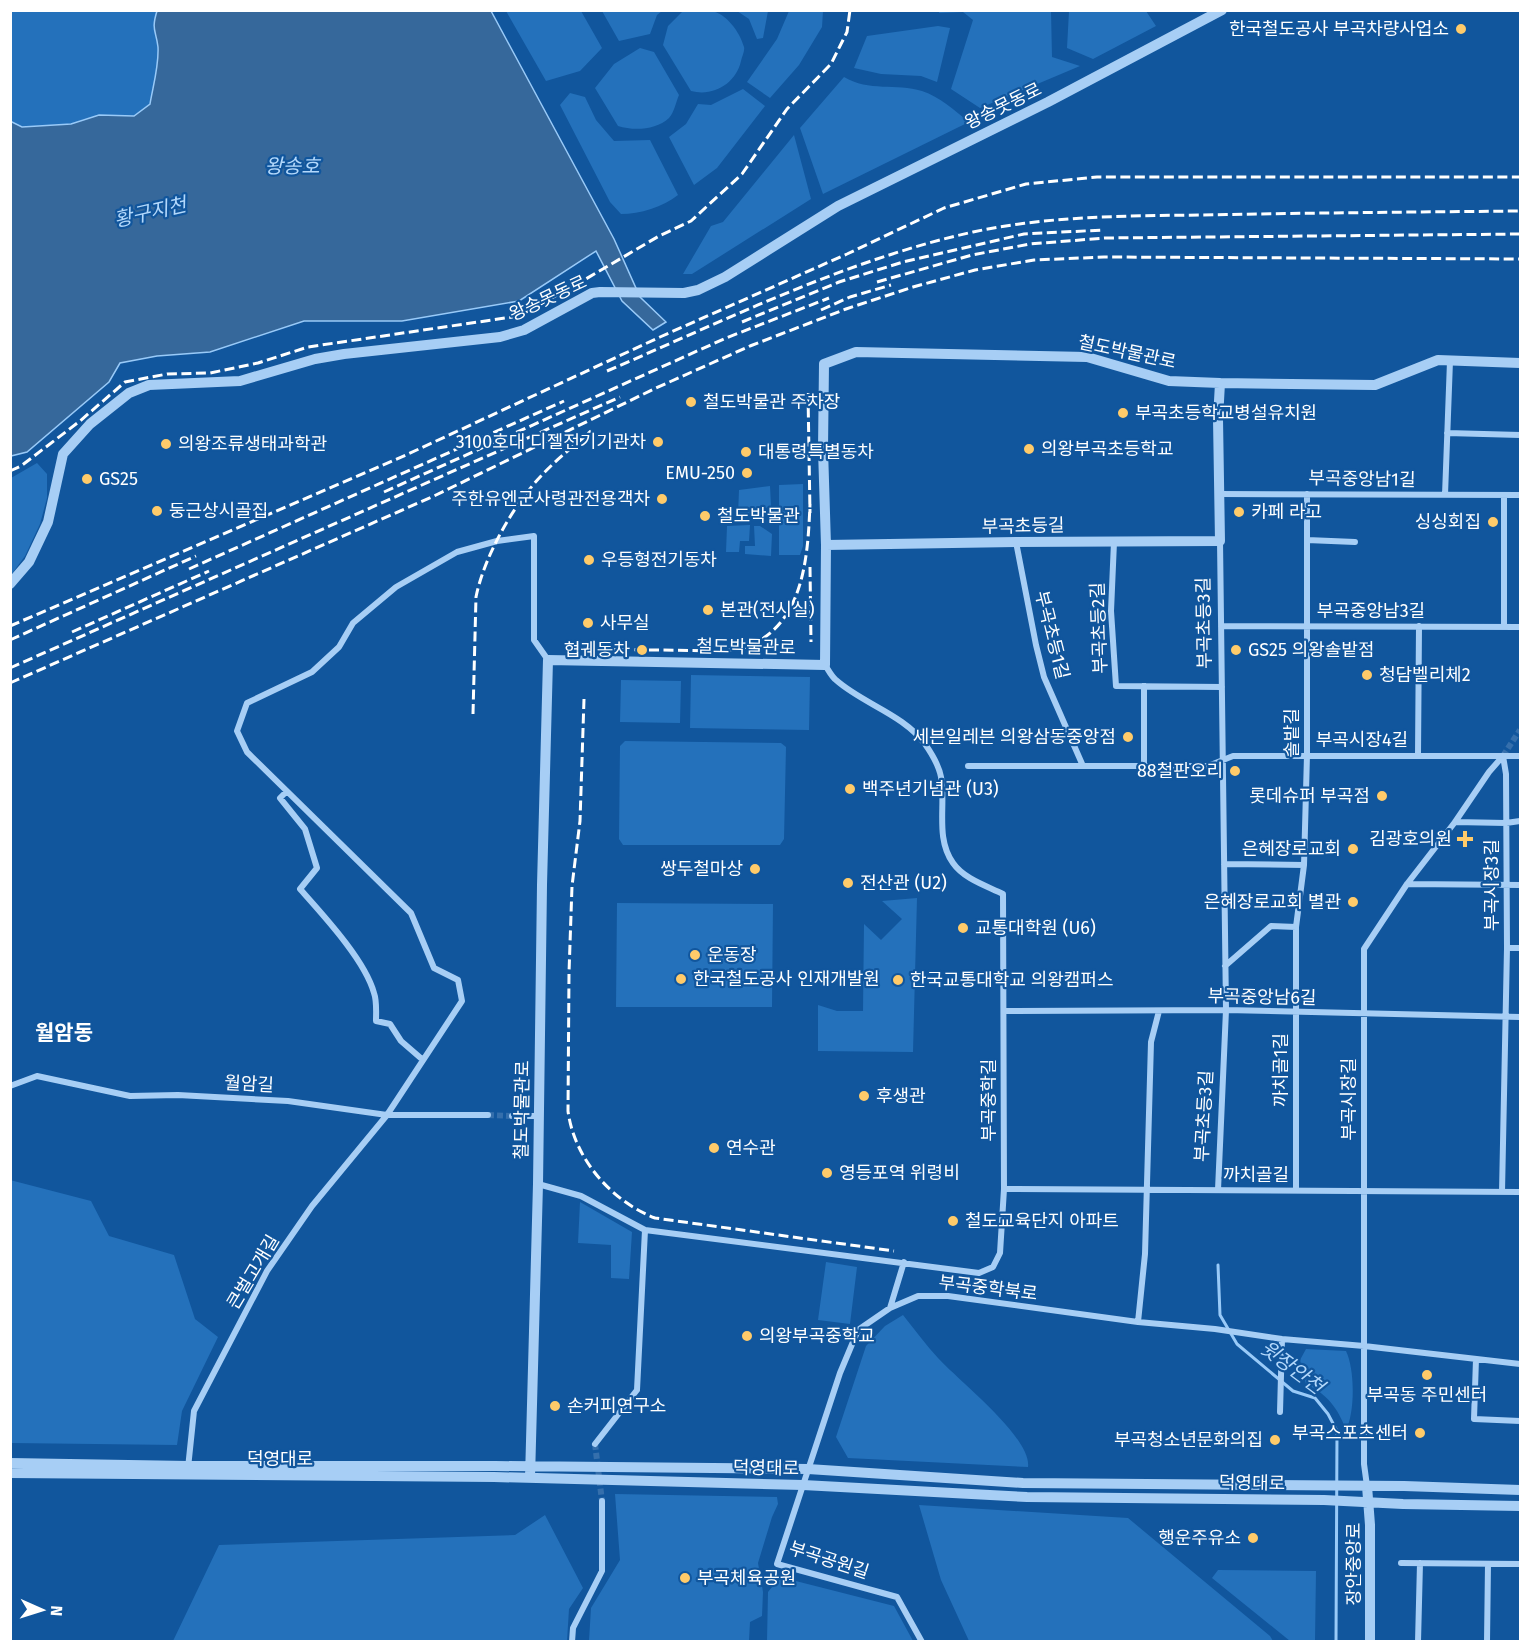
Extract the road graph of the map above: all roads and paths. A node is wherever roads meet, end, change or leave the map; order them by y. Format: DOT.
graph roads {
  1 [pos="1222,10"];
  2 [pos="1450,361"];
  3 [pos="1521,363"];
  4 [pos="1220,383"];
  5 [pos="1447,433"];
  6 [pos="1521,435"];
  7 [pos="1219,494"];
  8 [pos="1307,494"];
  9 [pos="1445,495"];
  10 [pos="1504,495"];
  11 [pos="1521,495"];
  12 [pos="1307,540"];
  13 [pos="1016,542"];
  14 [pos="1114,542"];
  15 [pos="1220,542"];
  16 [pos="1355,542"];
  17 [pos="826,545"];
  18 [pos="10,584"];
  19 [pos="1221,626"];
  20 [pos="1307,626"];
  21 [pos="1419,626"];
  22 [pos="1504,626"];
  23 [pos="1521,627"];
  24 [pos="548,660"];
  25 [pos="825,665"];
  26 [pos="1144,686"];
  27 [pos="1222,687"];
  28 [pos="1307,755"];
  29 [pos="1418,755"];
  30 [pos="1503,756"];
  31 [pos="1521,756"];
  32 [pos="1221,760"];
  33 [pos="968,766"];
  34 [pos="1083,766"];
  35 [pos="1144,766"];
  36 [pos="286,792"];
  37 [pos="1521,821"];
  38 [pos="1455,822"];
  39 [pos="1506,823"];
  40 [pos="1224,864"];
  41 [pos="1304,865"];
  42 [pos="1407,884"];
  43 [pos="1507,885"];
  44 [pos="1521,885"];
  45 [pos="1296,927"];
  46 [pos="1507,948"];
  47 [pos="1521,948"];
  48 [pos="1225,966"];
  49 [pos="1004,1011"];
  50 [pos="1159,1011"];
  51 [pos="1226,1011"];
  52 [pos="1296,1012"];
  53 [pos="1364,1014"];
  54 [pos="1506,1017"];
  55 [pos="1521,1017"];
  56 [pos="423,1060"];
  57 [pos="10,1086"];
  58 [pos="387,1115"];
  59 [pos="488,1115"];
  60 [pos="512,1116"];
  61 [pos="538,1116"];
  62 [pos="538,1184"];
  63 [pos="1004,1189"];
  64 [pos="1147,1190"];
  65 [pos="1218,1190"];
  66 [pos="1296,1190"];
  67 [pos="1364,1191"];
  68 [pos="1502,1192"];
  69 [pos="1521,1192"];
  70 [pos="645,1230"];
  71 [pos="904,1262"];
  72 [pos="890,1308"];
  73 [pos="1138,1322"];
  74 [pos="1282,1339"];
  75 [pos="1364,1346"];
  76 [pos="1476,1359"];
  77 [pos="1521,1364"];
  78 [pos="1280,1412"];
  79 [pos="1521,1420"];
  80 [pos="595,1444"];
  81 [pos="10,1463"];
  82 [pos="808,1469"];
  83 [pos="188,1471"];
  84 [pos="10,1473"];
  85 [pos="530,1473"];
  86 [pos="803,1485"];
  87 [pos="1367,1486"];
  88 [pos="1521,1490"];
  89 [pos="602,1501"];
  90 [pos="1370,1503"];
  91 [pos="1521,1506"];
  92 [pos="1401,1563"];
  93 [pos="1420,1563"];
  94 [pos="1488,1564"];
  95 [pos="1521,1564"];
  96 [pos="572,1641"];
  97 [pos="922,1641"];
  98 [pos="1370,1641"];
  99 [pos="1418,1641"];
  100 [pos="1487,1641"];
  1 -- 18 [label="street, 왕송못동로"];
  2 -- 3 [label="street, 철도박물관로"];
  2 -- 4 [label="street, 철도박물관로"];
  2 -- 5 [label="street"];
  4 -- 7 [label="street, 부곡초등3길"];
  4 -- 17 [label="street, 철도박물관로"];
  5 -- 6 [label="street"];
  5 -- 9 [label="street"];
  7 -- 8 [label="street, 부곡중앙남1길"];
  7 -- 15 [label="street, 부곡초등3길"];
  8 -- 9 [label="street, 부곡중앙남1길"];
  8 -- 12 [label="street, 솔밭길"];
  9 -- 10 [label="street, 부곡중앙남1길"];
  10 -- 11 [label="street, 부곡중앙남1길"];
  10 -- 22 [label="street"];
  12 -- 16 [label="street"];
  12 -- 20 [label="street, 솔밭길"];
  13 -- 14 [label="street, 부곡초등길"];
  13 -- 17 [label="street, 부곡초등길"];
  13 -- 34 [label="street, 부곡초등1길"];
  14 -- 15 [label="street, 부곡초등길"];
  14 -- 26 [label="street, 부곡초등2길"];
  15 -- 19 [label="street, 부곡초등3길"];
  17 -- 25 [label="street, 철도박물관로"];
  19 -- 20 [label="street, 부곡중앙남3길"];
  19 -- 27 [label="street, 부곡초등3길"];
  20 -- 21 [label="street, 부곡중앙남3길"];
  20 -- 28 [label="street, 솔밭길"];
  21 -- 22 [label="street, 부곡중앙남3길"];
  21 -- 29 [label="street"];
  22 -- 23 [label="street, 부곡중앙남3길"];
  24 -- 25 [label="street, 철도박물관로"];
  24 -- 36 [label="street"];
  24 -- 61 [label="street, 철도박물관로"];
  25 -- 49 [label="street, 부곡중학길"];
  26 -- 27 [label="street, 부곡초등2길"];
  26 -- 35 [label="street"];
  27 -- 32 [label="street, 부곡초등3길"];
  28 -- 29 [label="street, 부곡시장4길"];
  28 -- 32 [label="street, 부곡시장4길"];
  28 -- 41 [label="street, 솔밭길"];
  29 -- 30 [label="street, 부곡시장4길"];
  30 -- 31 [label="street, 부곡시장4길"];
  30 -- 38 [label="street, 부곡시장길"];
  30 -- 39 [label="street, 부곡시장3길"];
  32 -- 35 [label="street"];
  32 -- 40 [label="street, 부곡초등3길"];
  33 -- 34 [label="street"];
  34 -- 35 [label="street"];
  36 -- 56 [label="street"];
  36 -- 56 [label="street, 큰벌고개길"];
  37 -- 39 [label="street, 부곡시장3길"];
  38 -- 39 [label="street"];
  38 -- 42 [label="street, 부곡시장길"];
  39 -- 43 [label="street, 부곡시장3길"];
  40 -- 41 [label="street"];
  40 -- 48 [label="street, 부곡초등3길"];
  41 -- 45 [label="street, 솔밭길"];
  42 -- 43 [label="street"];
  42 -- 53 [label="street, 부곡시장길"];
  43 -- 44 [label="street"];
  43 -- 46 [label="street, 부곡시장3길"];
  45 -- 48 [label="street"];
  45 -- 52 [label="street, 까치골1길"];
  46 -- 47 [label="street, 부곡시장3길"];
  46 -- 54 [label="street, 부곡시장3길"];
  48 -- 51 [label="street, 부곡초등3길"];
  49 -- 50 [label="street, 부곡중앙남6길"];
  49 -- 63 [label="street, 부곡중학길"];
  50 -- 51 [label="street, 부곡중앙남6길"];
  50 -- 64 [label="street"];
  51 -- 52 [label="street, 부곡중앙남6길"];
  51 -- 65 [label="street, 부곡초등3길"];
  52 -- 53 [label="street, 부곡중앙남6길"];
  52 -- 66 [label="street, 까치골1길"];
  53 -- 54 [label="street, 부곡중앙남6길"];
  53 -- 67 [label="street, 부곡시장길"];
  54 -- 55 [label="street, 부곡중앙남6길"];
  54 -- 68 [label="street, 부곡시장3길"];
  56 -- 58 [label="street, 큰벌고개길"];
  57 -- 58 [label="street, 월암길"];
  58 -- 59 [label="street, 월암길"];
  58 -- 83 [label="street, 큰벌고개길"];
  60 -- 61 [label="street"];
  61 -- 62 [label="street, 철도박물관로"];
  62 -- 70 [label="street, 부곡중학길"];
  62 -- 85 [label="street, 철도박물관로"];
  63 -- 64 [label="street, 까치골길"];
  63 -- 71 [label="street, 부곡중학길"];
  64 -- 65 [label="street, 까치골길"];
  64 -- 73 [label="street"];
  65 -- 66 [label="street, 까치골길"];
  66 -- 67 [label="street, 까치골길"];
  67 -- 68 [label="street, 까치골길"];
  67 -- 75 [label="street, 부곡시장길"];
  68 -- 69 [label="street, 까치골길"];
  70 -- 71 [label="street, 부곡중학길"];
  70 -- 80 [label="street"];
  71 -- 72 [label="street"];
  72 -- 73 [label="street, 부곡중학북로"];
  72 -- 82 [label="street, 부곡중학북로"];
  73 -- 74 [label="street, 부곡중학북로"];
  74 -- 75 [label="street"];
  74 -- 78 [label="street"];
  75 -- 76 [label="street"];
  75 -- 87 [label="street, 부곡시장길"];
  76 -- 77 [label="street"];
  76 -- 79 [label="street"];
  81 -- 83 [label="street, 덕영대로"];
  82 -- 85 [label="street, 덕영대로"];
  82 -- 86 [label="street, 부곡중학북로"];
  82 -- 87 [label="street, 덕영대로"];
  83 -- 84 [label="street, 덕영대로"];
  83 -- 85 [label="street, 덕영대로"];
  85 -- 86 [label="street, 덕영대로"];
  86 -- 90 [label="street, 덕영대로"];
  86 -- 97 [label="street, 부곡공원길"];
  87 -- 88 [label="street, 덕영대로"];
  87 -- 90 [label="street, 장안중앙로"];
  89 -- 96 [label="street"];
  90 -- 91 [label="street, 덕영대로"];
  90 -- 98 [label="street, 장안중앙로"];
  92 -- 93 [label="street"];
  93 -- 94 [label="street"];
  93 -- 99 [label="street"];
  94 -- 95 [label="street"];
  94 -- 100 [label="street"];
}
